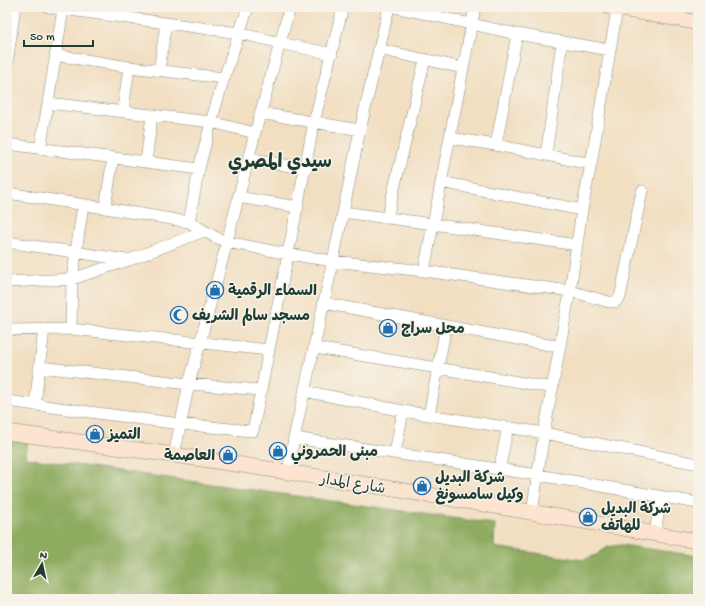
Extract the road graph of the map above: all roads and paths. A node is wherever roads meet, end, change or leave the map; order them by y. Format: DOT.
graph roads {
  1 [pos="15,7"];
  2 [pos="48,7"];
  3 [pos="248,7"];
  4 [pos="290,7"];
  5 [pos="343,7"];
  6 [pos="388,7"];
  7 [pos="394,7"];
  8 [pos="475,7"];
  9 [pos="618,8"];
  10 [pos="63,9"];
  11 [pos="673,13"];
  12 [pos="166,23"];
  13 [pos="472,24"];
  14 [pos="698,24"];
  15 [pos="239,33"];
  16 [pos="517,34"];
  17 [pos="562,42"];
  18 [pos="280,43"];
  19 [pos="378,49"];
  20 [pos="610,50"];
  21 [pos="332,54"];
  22 [pos="55,55"];
  23 [pos="425,59"];
  24 [pos="7,64"];
  25 [pos="129,67"];
  26 [pos="463,68"];
  27 [pos="159,71"];
  28 [pos="224,78"];
  29 [pos="48,103"];
  30 [pos="123,111"];
  31 [pos="260,113"];
  32 [pos="152,115"];
  33 [pos="211,122"];
  34 [pos="314,122"];
  35 [pos="360,130"];
  36 [pos="255,132"];
  37 [pos="450,138"];
  38 [pos="7,144"];
  39 [pos="496,145"];
  40 [pos="40,149"];
  41 [pos="546,155"];
  42 [pos="113,158"];
  43 [pos="248,158"];
  44 [pos="146,162"];
  45 [pos="591,164"];
  46 [pos="306,168"];
  47 [pos="199,169"];
  48 [pos="441,182"];
  49 [pos="642,191"];
  50 [pos="7,193"];
  51 [pos="238,197"];
  52 [pos="83,204"];
  53 [pos="298,207"];
  54 [pos="105,208"];
  55 [pos="582,210"];
  56 [pos="343,212"];
  57 [pos="387,218"];
  58 [pos="189,222"];
  59 [pos="433,224"];
  60 [pos="204,231"];
  61 [pos="7,242"];
  62 [pos="227,242"];
  63 [pos="577,244"];
  64 [pos="76,252"];
  65 [pos="288,254"];
  66 [pos="129,260"];
  67 [pos="333,261"];
  68 [pos="424,271"];
  69 [pos="72,279"];
  70 [pos="7,282"];
  71 [pos="570,292"];
  72 [pos="323,303"];
  73 [pos="446,326"];
  74 [pos="71,328"];
  75 [pos="44,329"];
  76 [pos="7,330"];
  77 [pos="200,343"];
  78 [pos="560,347"];
  79 [pos="314,348"];
  80 [pos="269,350"];
  81 [pos="40,367"];
  82 [pos="438,368"];
  83 [pos="189,384"];
  84 [pos="553,388"];
  85 [pos="262,390"];
  86 [pos="304,391"];
  87 [pos="7,401"];
  88 [pos="35,405"];
  89 [pos="403,411"];
  90 [pos="429,415"];
  91 [pos="180,424"];
  92 [pos="508,428"];
  93 [pos="7,432"];
  94 [pos="544,433"];
  95 [pos="294,438"];
  96 [pos="395,453"];
  97 [pos="174,455"];
  98 [pos="698,464"];
  99 [pos="499,470"];
  100 [pos="288,472"];
  101 [pos="538,475"];
  102 [pos="661,497"];
  103 [pos="698,504"];
  104 [pos="532,512"];
  105 [pos="655,533"];
  106 [pos="698,541"];
  1 -- 24 [label="street"];
  2 -- 10 [label="street"];
  3 -- 15 [label="street"];
  4 -- 18 [label="street"];
  5 -- 21 [label="street"];
  6 -- 19 [label="street"];
  7 -- 13 [label="street"];
  8 -- 13 [label="street"];
  9 -- 11 [label="street"];
  9 -- 20 [label="street"];
  10 -- 12 [label="street"];
  10 -- 22 [label="street"];
  11 -- 14 [label="street"];
  12 -- 15 [label="street"];
  12 -- 27 [label="street"];
  13 -- 16 [label="street"];
  13 -- 26 [label="street"];
  15 -- 18 [label="street"];
  15 -- 28 [label="street"];
  16 -- 17 [label="street"];
  16 -- 39 [label="street"];
  17 -- 20 [label="street"];
  17 -- 41 [label="street"];
  18 -- 21 [label="street"];
  18 -- 31 [label="street"];
  19 -- 23 [label="street"];
  19 -- 35 [label="street"];
  20 -- 45 [label="street"];
  21 -- 34 [label="street"];
  22 -- 25 [label="street"];
  22 -- 29 [label="street"];
  23 -- 26 [label="street"];
  23 -- 57 [label="street"];
  25 -- 27 [label="street"];
  25 -- 30 [label="street"];
  26 -- 37 [label="street"];
  27 -- 28 [label="street"];
  28 -- 33 [label="street"];
  29 -- 30 [label="street"];
  29 -- 40 [label="street"];
  30 -- 32 [label="street"];
  31 -- 34 [label="street"];
  31 -- 36 [label="street"];
  32 -- 33 [label="street"];
  32 -- 44 [label="street"];
  33 -- 36 [label="street"];
  33 -- 47 [label="street"];
  34 -- 35 [label="street"];
  34 -- 46 [label="street"];
  35 -- 56 [label="street"];
  36 -- 43 [label="street"];
  37 -- 39 [label="street"];
  37 -- 48 [label="street"];
  38 -- 40 [label="street"];
  39 -- 41 [label="street"];
  40 -- 42 [label="street"];
  41 -- 45 [label="street"];
  42 -- 44 [label="street"];
  42 -- 54 [label="street"];
  43 -- 46 [label="street"];
  43 -- 51 [label="street"];
  44 -- 47 [label="street"];
  45 -- 55 [label="street"];
  46 -- 53 [label="street"];
  47 -- 58 [label="street"];
  48 -- 55 [label="street"];
  48 -- 59 [label="street"];
  49 -- 71 [label="street"];
  50 -- 52 [label="street"];
  51 -- 53 [label="street"];
  51 -- 62 [label="street"];
  52 -- 54 [label="street"];
  52 -- 64 [label="street"];
  53 -- 65 [label="street"];
  54 -- 58 [label="street"];
  55 -- 63 [label="street"];
  56 -- 57 [label="street"];
  56 -- 67 [label="street"];
  57 -- 59 [label="street"];
  58 -- 60 [label="street"];
  59 -- 63 [label="street"];
  59 -- 68 [label="street"];
  60 -- 62 [label="street"];
  60 -- 66 [label="street"];
  61 -- 64 [label="street"];
  62 -- 65 [label="street"];
  62 -- 77 [label="street"];
  63 -- 71 [label="street"];
  64 -- 66 [label="street"];
  64 -- 69 [label="street"];
  65 -- 67 [label="street"];
  65 -- 80 [label="street"];
  66 -- 69 [label="street"];
  67 -- 68 [label="street"];
  67 -- 72 [label="street"];
  68 -- 71 [label="street"];
  69 -- 70 [label="street"];
  69 -- 74 [label="street"];
  71 -- 78 [label="street"];
  72 -- 73 [label="street"];
  72 -- 79 [label="street"];
  73 -- 78 [label="street"];
  73 -- 82 [label="street"];
  74 -- 75 [label="street"];
  74 -- 77 [label="street"];
  75 -- 76 [label="street"];
  75 -- 81 [label="street"];
  77 -- 80 [label="street"];
  77 -- 83 [label="street"];
  78 -- 84 [label="street"];
  79 -- 82 [label="street"];
  79 -- 86 [label="street"];
  80 -- 85 [label="street"];
  81 -- 83 [label="street"];
  81 -- 88 [label="street"];
  82 -- 84 [label="street"];
  82 -- 90 [label="street"];
  83 -- 85 [label="street"];
  83 -- 91 [label="street"];
  84 -- 94 [label="street"];
  85 -- 91 [label="street"];
  86 -- 89 [label="street"];
  86 -- 95 [label="street"];
  87 -- 88 [label="street"];
  88 -- 91 [label="street"];
  89 -- 90 [label="street"];
  89 -- 96 [label="street"];
  90 -- 92 [label="street"];
  91 -- 97 [label="street"];
  92 -- 94 [label="street"];
  92 -- 99 [label="street"];
  93 -- 97 [label="street, شارع المدار"];
  94 -- 98 [label="street"];
  94 -- 101 [label="street"];
  95 -- 96 [label="street"];
  95 -- 100 [label="street"];
  96 -- 99 [label="street"];
  97 -- 100 [label="street, شارع المدار"];
  99 -- 101 [label="street"];
  100 -- 104 [label="street, شارع المدار"];
  101 -- 102 [label="street"];
  101 -- 104 [label="street"];
  102 -- 103 [label="street"];
  102 -- 105 [label="street"];
  104 -- 105 [label="street, شارع المدار"];
  105 -- 106 [label="street, شارع المدار"];
}
